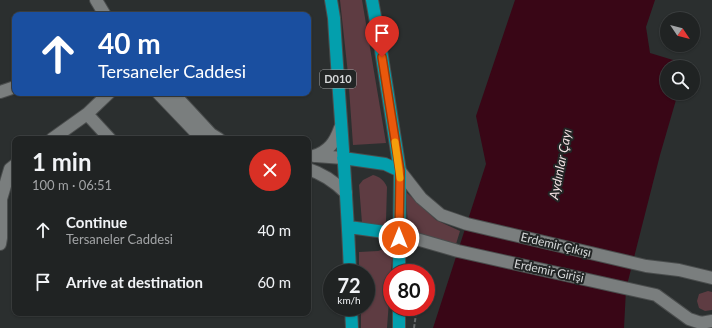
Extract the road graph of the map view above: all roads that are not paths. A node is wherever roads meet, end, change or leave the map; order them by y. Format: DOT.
graph roads {
  1 [pos="96,0"];
  2 [pos="331,0"];
  3 [pos="372,0"];
  4 [pos="103,12"];
  5 [pos="12,87"];
  6 [pos="0,92"];
  7 [pos="106,96"];
  8 [pos="161,96"];
  9 [pos="176,96"];
  10 [pos="87,114"];
  11 [pos="340,128"];
  12 [pos="56,136"];
  13 [pos="107,136"];
  14 [pos="199,136"];
  15 [pos="215,136"];
  16 [pos="311,156"];
  17 [pos="343,158"];
  18 [pos="12,167"];
  19 [pos="311,170"];
  20 [pos="400,171"];
  21 [pos="346,193"];
  22 [pos="349,227"];
  23 [pos="400,234"];
  24 [pos="0,244"];
  25 [pos="350,264"];
  26 [pos="399,264"];
  27 [pos="712,278"];
  28 [pos="352,316"];
  29 [pos="399,316"];
  30 [pos="712,321"];
  31 [pos="352,328"];
  32 [pos="399,328"];
  1 -- 4 [label="street"];
  2 -- 11 [label="highway, D010"];
  3 -- 20 [label="highway"];
  5 -- 6 [label="street"];
  7 -- 10 [label="street"];
  8 -- 14 [label="street"];
  9 -- 15 [label="street"];
  10 -- 12 [label="street"];
  10 -- 13 [label="street"];
  11 -- 16 [label="street"];
  11 -- 17 [label="highway, D010"];
  16 -- 17 [label="street"];
  17 -- 20 [label="highway"];
  17 -- 21 [label="highway, D010"];
  18 -- 24 [label="street"];
  19 -- 21 [label="street"];
  20 -- 23 [label="highway"];
  20 -- 27 [label="street, Erdemir Çıkışı"];
  21 -- 22 [label="highway, D010"];
  22 -- 23 [label="highway"];
  22 -- 25 [label="highway, D010"];
  23 -- 26 [label="highway"];
  23 -- 30 [label="street, Erdemir Girişi"];
  28 -- 31 [label="highway"];
  29 -- 32 [label="highway"];
}
